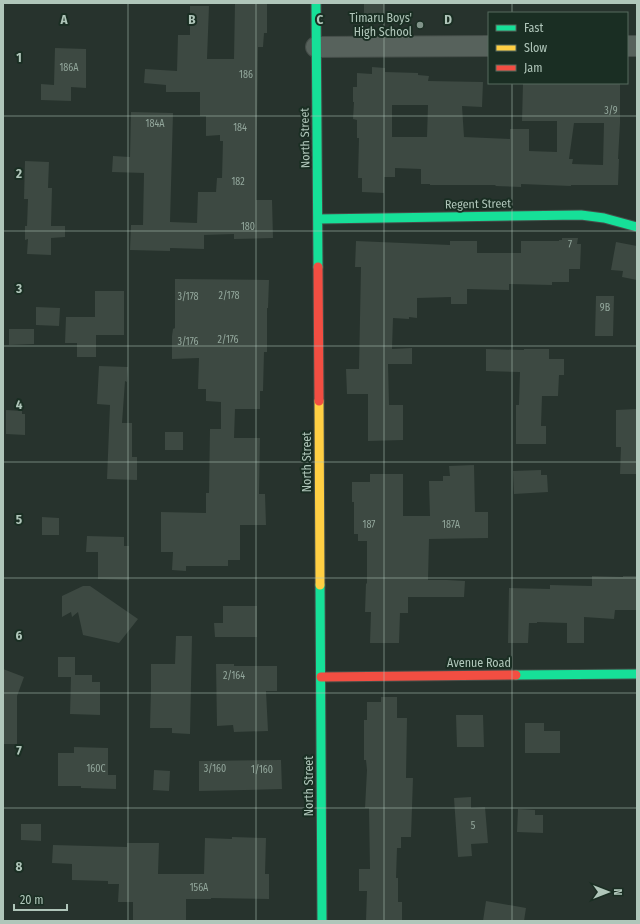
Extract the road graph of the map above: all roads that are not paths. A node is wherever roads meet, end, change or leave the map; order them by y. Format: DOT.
graph roads {
  1 [pos="316,3"];
  2 [pos="488,46"];
  3 [pos="316,47"];
  4 [pos="318,219"];
  5 [pos="637,227"];
  6 [pos="637,674"];
  7 [pos="321,676"];
  8 [pos="322,921"];
  1 -- 3 [label="street, North Street"];
  2 -- 3 [label="street"];
  3 -- 4 [label="street, North Street"];
  4 -- 5 [label="street, Regent Street"];
  4 -- 7 [label="street, North Street"];
  6 -- 7 [label="street, Avenue Road"];
  7 -- 8 [label="street, North Street"];
}
